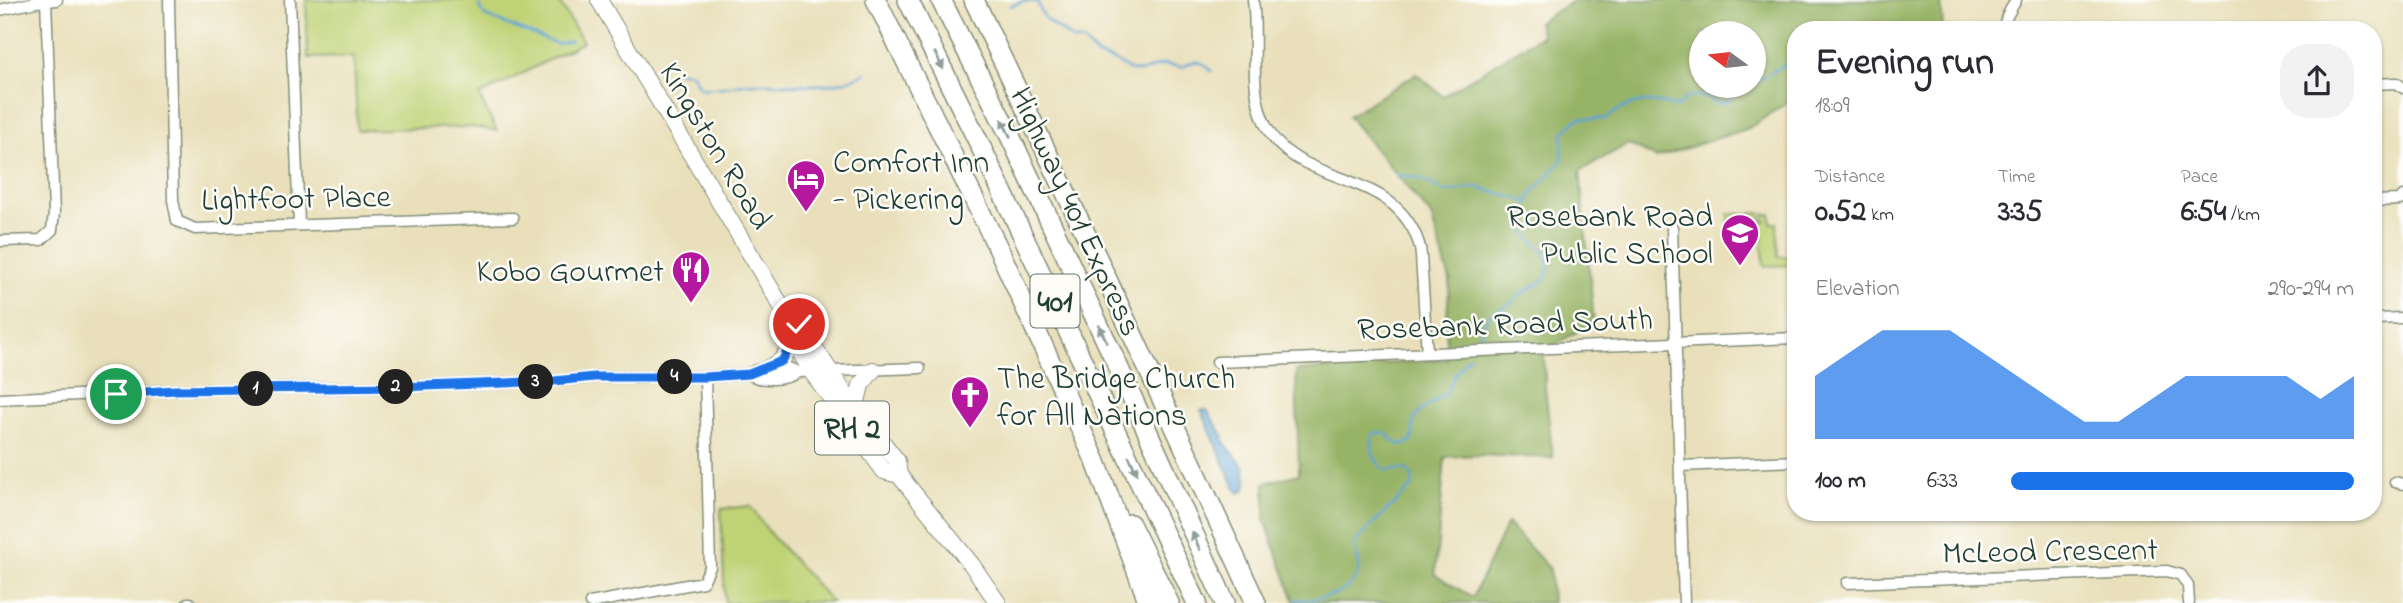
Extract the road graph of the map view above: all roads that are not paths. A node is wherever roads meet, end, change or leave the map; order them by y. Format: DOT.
graph roads {
  1 [pos="46,0"];
  2 [pos="57,0"];
  3 [pos="169,0"];
  4 [pos="290,0"];
  5 [pos="599,0"];
  6 [pos="876,0"];
  7 [pos="908,0"];
  8 [pos="941,0"];
  9 [pos="974,0"];
  10 [pos="1253,0"];
  11 [pos="2016,0"];
  12 [pos="0,10"];
  13 [pos="2006,21"];
  14 [pos="2382,84"];
  15 [pos="2403,88"];
  16 [pos="2403,196"];
  17 [pos="2382,201"];
  18 [pos="513,218"];
  19 [pos="299,224"];
  20 [pos="1672,227"];
  21 [pos="0,241"];
  22 [pos="2403,318"];
  23 [pos="789,319"];
  24 [pos="2382,319"];
  25 [pos="790,337"];
  26 [pos="1787,338"];
  27 [pos="1676,343"];
  28 [pos="1427,352"];
  29 [pos="1217,362"];
  30 [pos="920,368"];
  31 [pos="766,369"];
  32 [pos="873,370"];
  33 [pos="830,371"];
  34 [pos="805,372"];
  35 [pos="749,374"];
  36 [pos="705,377"];
  37 [pos="0,399"];
  38 [pos="856,406"];
  39 [pos="1787,461"];
  40 [pos="1096,462"];
  41 [pos="1680,466"];
  42 [pos="899,475"];
  43 [pos="1847,583"];
  44 [pos="590,603"];
  45 [pos="999,603"];
  46 [pos="1149,603"];
  47 [pos="1169,603"];
  48 [pos="1197,603"];
  49 [pos="1225,603"];
  50 [pos="1256,603"];
  51 [pos="1684,603"];
  52 [pos="2189,603"];
  1 -- 2 [label="street"];
  1 -- 12 [label="street"];
  1 -- 21 [label="street"];
  3 -- 19 [label="street, Lightfoot Place"];
  4 -- 19 [label="street"];
  5 -- 23 [label="main road, Kingston Road / RH 2"];
  6 -- 40 [label="highway, 401"];
  7 -- 48 [label="highway, Highway 401 Express / 401, one-way"];
  49 -- 8 [label="highway, Highway 401 Express / 401, one-way"];
  9 -- 50 [label="highway, 401"];
  10 -- 28 [label="street"];
  11 -- 13 [label="street"];
  14 -- 15 [label="street"];
  16 -- 17 [label="street"];
  18 -- 19 [label="street, Lightfoot Place"];
  20 -- 27 [label="street"];
  22 -- 24 [label="street"];
  23 -- 25 [label="main road, Kingston Road / RH 2"];
  23 -- 33 [label="main road, Kingston Road / RH 2"];
  25 -- 31 [label="main road"];
  25 -- 34 [label="main road, Kingston Road / RH 2"];
  26 -- 27 [label="street, Rosebank Road South"];
  27 -- 28 [label="street, Rosebank Road South"];
  27 -- 41 [label="street"];
  28 -- 29 [label="street, Rosebank Road South"];
  30 -- 32 [label="street"];
  31 -- 34 [label="street"];
  31 -- 35 [label="street"];
  32 -- 33 [label="street"];
  32 -- 38 [label="main road"];
  33 -- 34 [label="street"];
  33 -- 38 [label="main road, Kingston Road / RH 2"];
  34 -- 35 [label="street"];
  34 -- 42 [label="main road, Kingston Road / RH 2"];
  35 -- 36 [label="street"];
  36 -- 37 [label="street"];
  36 -- 44 [label="street"];
  38 -- 42 [label="main road, Kingston Road / RH 2"];
  39 -- 41 [label="street"];
  40 -- 46 [label="highway, 401"];
  40 -- 47 [label="highway"];
  41 -- 51 [label="street"];
  42 -- 45 [label="main road, Kingston Road / RH 2"];
  43 -- 52 [label="street, McLeod Crescent"];
}
